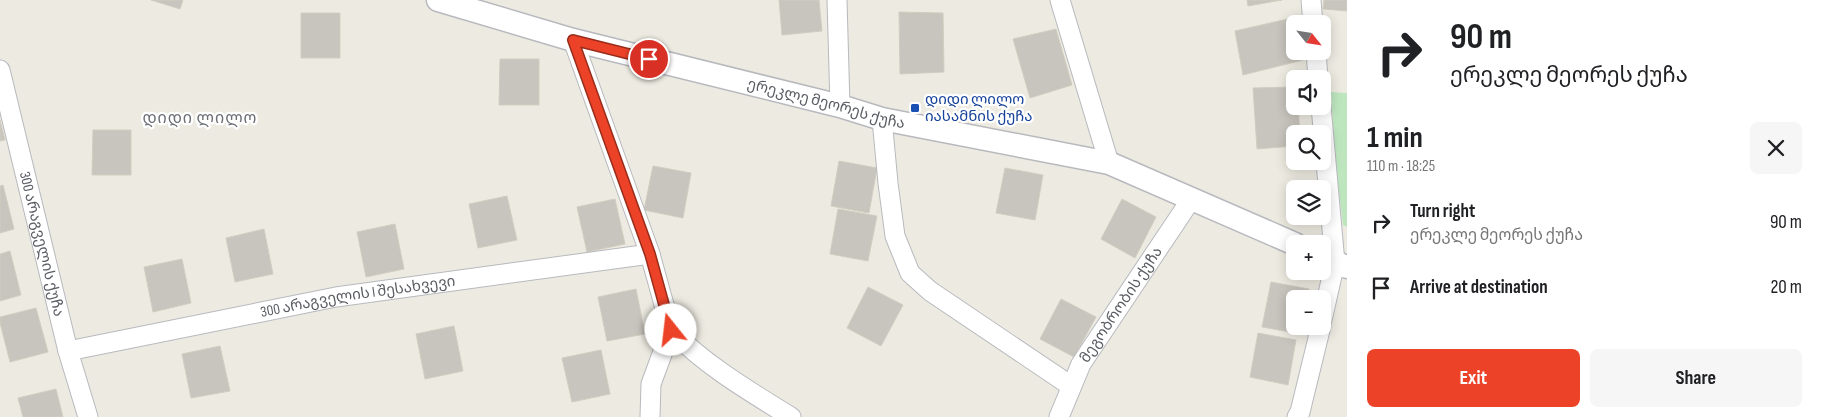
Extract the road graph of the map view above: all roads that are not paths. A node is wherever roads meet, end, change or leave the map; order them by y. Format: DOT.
graph roads {
  1 [pos="438,0"];
  2 [pos="836,0"];
  3 [pos="1060,0"];
  4 [pos="1311,0"];
  5 [pos="1312,15"];
  6 [pos="573,40"];
  7 [pos="0,70"];
  8 [pos="840,106"];
  9 [pos="1322,115"];
  10 [pos="882,119"];
  11 [pos="1108,163"];
  12 [pos="1192,198"];
  13 [pos="1286,240"];
  14 [pos="650,254"];
  15 [pos="1335,262"];
  16 [pos="1329,290"];
  17 [pos="671,330"];
  18 [pos="1319,335"];
  19 [pos="68,351"];
  20 [pos="1071,386"];
  21 [pos="88,417"];
  22 [pos="650,417"];
  23 [pos="791,417"];
  24 [pos="1059,417"];
  25 [pos="1297,417"];
  1 -- 6 [label="street, ერეკლე მეორეს ქუჩა"];
  2 -- 8 [label="street"];
  3 -- 11 [label="street"];
  4 -- 5 [label="street"];
  6 -- 8 [label="street, ერეკლე მეორეს ქუჩა"];
  6 -- 14 [label="street"];
  7 -- 19 [label="street, 300 არაგველის ქუჩა"];
  8 -- 10 [label="street, ერეკლე მეორეს ქუჩა"];
  9 -- 15 [label="street"];
  10 -- 11 [label="street, ერეკლე მეორეს ქუჩა"];
  10 -- 20 [label="street"];
  11 -- 12 [label="street, ერეკლე მეორეს ქუჩა"];
  12 -- 13 [label="street, ერეკლე მეორეს ქუჩა"];
  12 -- 20 [label="street, მეგობრობის ქუჩა"];
  14 -- 17 [label="street"];
  14 -- 19 [label="street, 300 არაგველის I შესახვევი"];
  15 -- 16 [label="street"];
  17 -- 22 [label="street"];
  17 -- 23 [label="street"];
  18 -- 25 [label="street"];
  19 -- 21 [label="street, 300 არაგველის ქუჩა"];
  20 -- 24 [label="street, მეგობრობის ქუჩა"];
}
